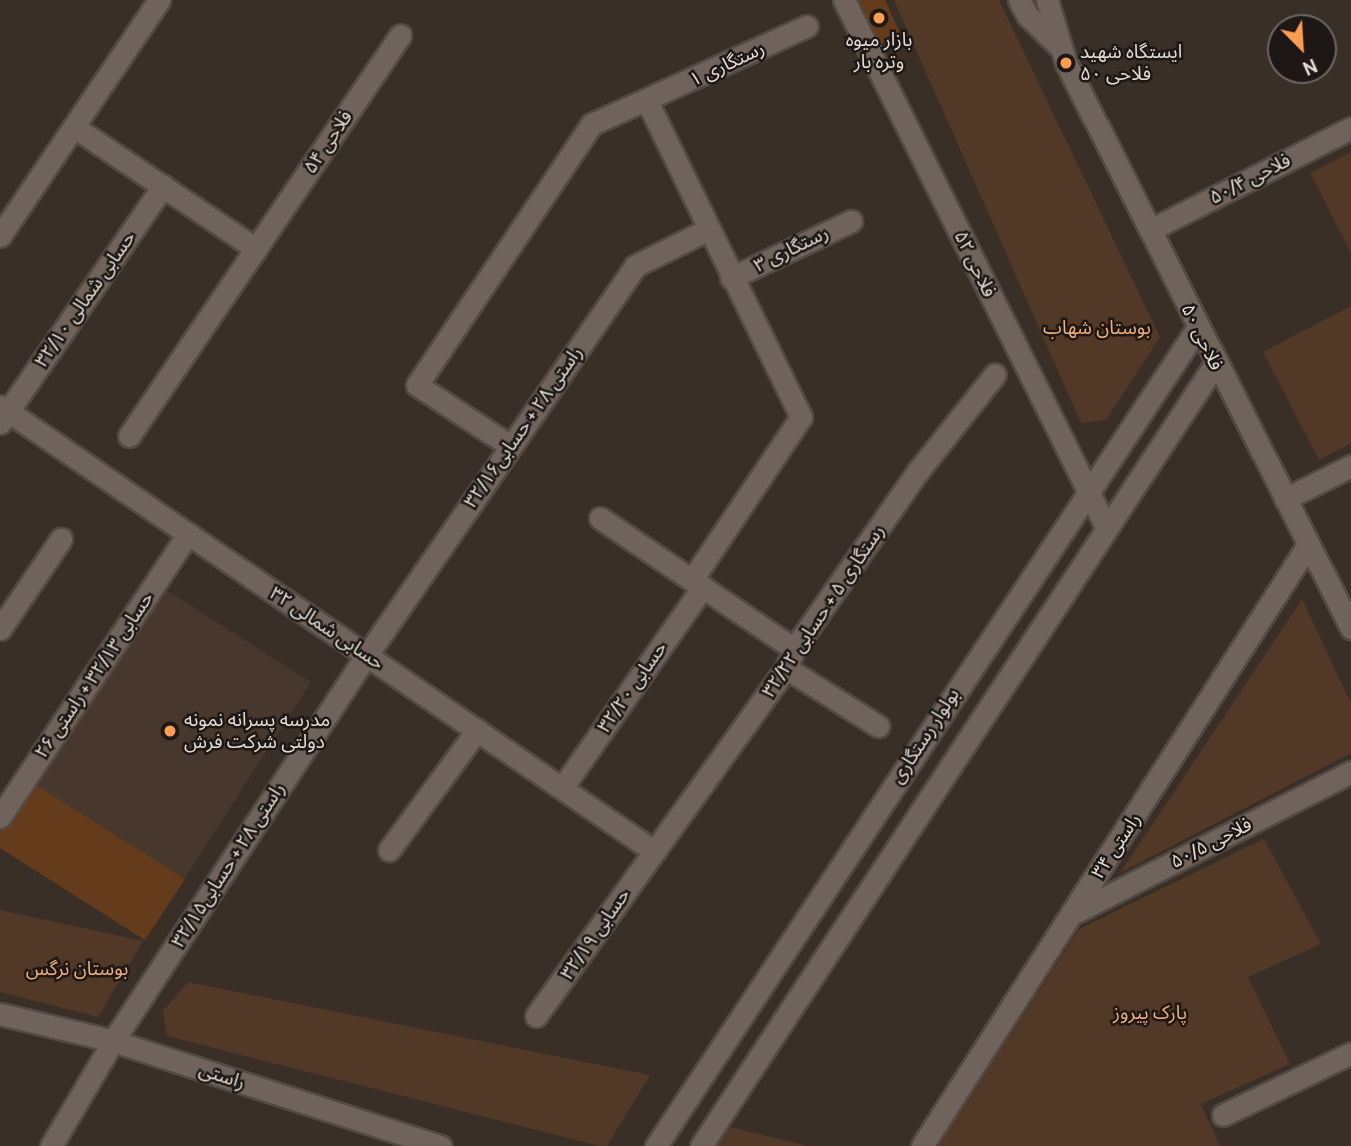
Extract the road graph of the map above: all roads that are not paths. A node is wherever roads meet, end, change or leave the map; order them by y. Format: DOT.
graph roads {
  1 [pos="159,0"];
  2 [pos="844,0"];
  3 [pos="1018,0"];
  4 [pos="1047,0"];
  5 [pos="807,26"];
  6 [pos="400,35"];
  7 [pos="1058,45"];
  8 [pos="647,101"];
  9 [pos="74,127"];
  10 [pos="1351,128"];
  11 [pos="163,186"];
  12 [pos="851,221"];
  13 [pos="707,230"];
  14 [pos="1150,230"];
  15 [pos="0,236"];
  16 [pos="256,248"];
  17 [pos="731,278"];
  18 [pos="1198,327"];
  19 [pos="1215,364"];
  20 [pos="995,374"];
  21 [pos="3,413"];
  22 [pos="129,436"];
  23 [pos="509,445"];
  24 [pos="1351,466"];
  25 [pos="1088,490"];
  26 [pos="1285,499"];
  27 [pos="600,518"];
  28 [pos="1105,527"];
  29 [pos="188,534"];
  30 [pos="61,539"];
  31 [pos="1308,545"];
  32 [pos="697,583"];
  33 [pos="1351,628"];
  34 [pos="0,629"];
  35 [pos="367,655"];
  36 [pos="790,659"];
  37 [pos="877,726"];
  38 [pos="477,730"];
  39 [pos="1351,772"];
  40 [pos="562,788"];
  41 [pos="0,817"];
  42 [pos="389,850"];
  43 [pos="654,851"];
  44 [pos="1072,914"];
  45 [pos="0,1014"];
  46 [pos="536,1016"];
  47 [pos="113,1041"];
  48 [pos="1351,1053"];
  49 [pos="1223,1115"];
  50 [pos="51,1146"];
  51 [pos="441,1146"];
  52 [pos="656,1146"];
  53 [pos="701,1146"];
  54 [pos="922,1146"];
  1 -- 9 [label="street"];
  2 -- 25 [label="street, فلاحی ۵۲"];
  3 -- 7 [label="street, فلاحی ۵۰"];
  4 -- 7 [label="street, فلاحی ۵۰"];
  5 -- 8 [label="street, رستگاری ۱"];
  6 -- 16 [label="street, فلاحی ۵۴"];
  7 -- 14 [label="street, فلاحی ۵۰"];
  8 -- 13 [label="street"];
  8 -- 23 [label="street, رستگاری ۱"];
  9 -- 11 [label="street"];
  9 -- 15 [label="street"];
  10 -- 14 [label="street, فلاحی ۵۰/۴"];
  11 -- 16 [label="street"];
  11 -- 21 [label="street, حسابی شمالی ۳۲/۱۰"];
  12 -- 17 [label="street, رستگاری ۳"];
  13 -- 17 [label="street"];
  13 -- 23 [label="street, راستی ۲۸ + حسابی۳۲/۱۶"];
  14 -- 18 [label="street, فلاحی ۵۰"];
  16 -- 22 [label="street, فلاحی ۵۴"];
  17 -- 32 [label="street, حسابی ۳۲/۲۰"];
  18 -- 19 [label="street, فلاحی ۵۰"];
  18 -- 25 [label="street, بولوار رستگاری"];
  19 -- 26 [label="street, فلاحی ۵۰"];
  19 -- 28 [label="street, بولوار رستگاری"];
  20 -- 36 [label="street, رستگاری ۵ + حسابی ۳۲/۲۲"];
  21 -- 29 [label="street, حسابی شمالی ۳۲"];
  23 -- 35 [label="street, راستی ۲۸ + حسابی۳۲/۱۶"];
  24 -- 26 [label="street"];
  25 -- 28 [label="street, فلاحی ۵۲"];
  25 -- 52 [label="street, بولوار رستگاری"];
  26 -- 31 [label="street, فلاحی ۵۰"];
  27 -- 32 [label="street"];
  28 -- 53 [label="street, بولوار رستگاری"];
  29 -- 35 [label="street, حسابی شمالی ۳۲"];
  29 -- 41 [label="street, حسابی ۳۲/۱۳ + راستی ۲۶"];
  30 -- 34 [label="street"];
  31 -- 33 [label="street, فلاحی ۵۰"];
  31 -- 44 [label="street, راستی ۳۴"];
  32 -- 36 [label="street"];
  32 -- 40 [label="street, حسابی ۳۲/۲۰"];
  35 -- 38 [label="street, حسابی شمالی ۳۲"];
  35 -- 47 [label="street, راستی ۲۸ + حسابی۳۲/۱۵"];
  36 -- 37 [label="street"];
  36 -- 43 [label="street, رستگاری ۵ + حسابی ۳۲/۲۲"];
  38 -- 40 [label="street, حسابی شمالی ۳۲"];
  38 -- 42 [label="street"];
  39 -- 44 [label="street, فلاحی ۵۰/۵"];
  40 -- 43 [label="street, حسابی شمالی ۳۲"];
  43 -- 46 [label="street, حسابی ۳۲/۱۹"];
  44 -- 54 [label="street, راستی ۳۴"];
  45 -- 47 [label="street, راستی"];
  47 -- 50 [label="street, راستی ۲۸ + حسابی۳۲/۱۵"];
  47 -- 51 [label="street, راستی"];
  48 -- 49 [label="street"];
}
